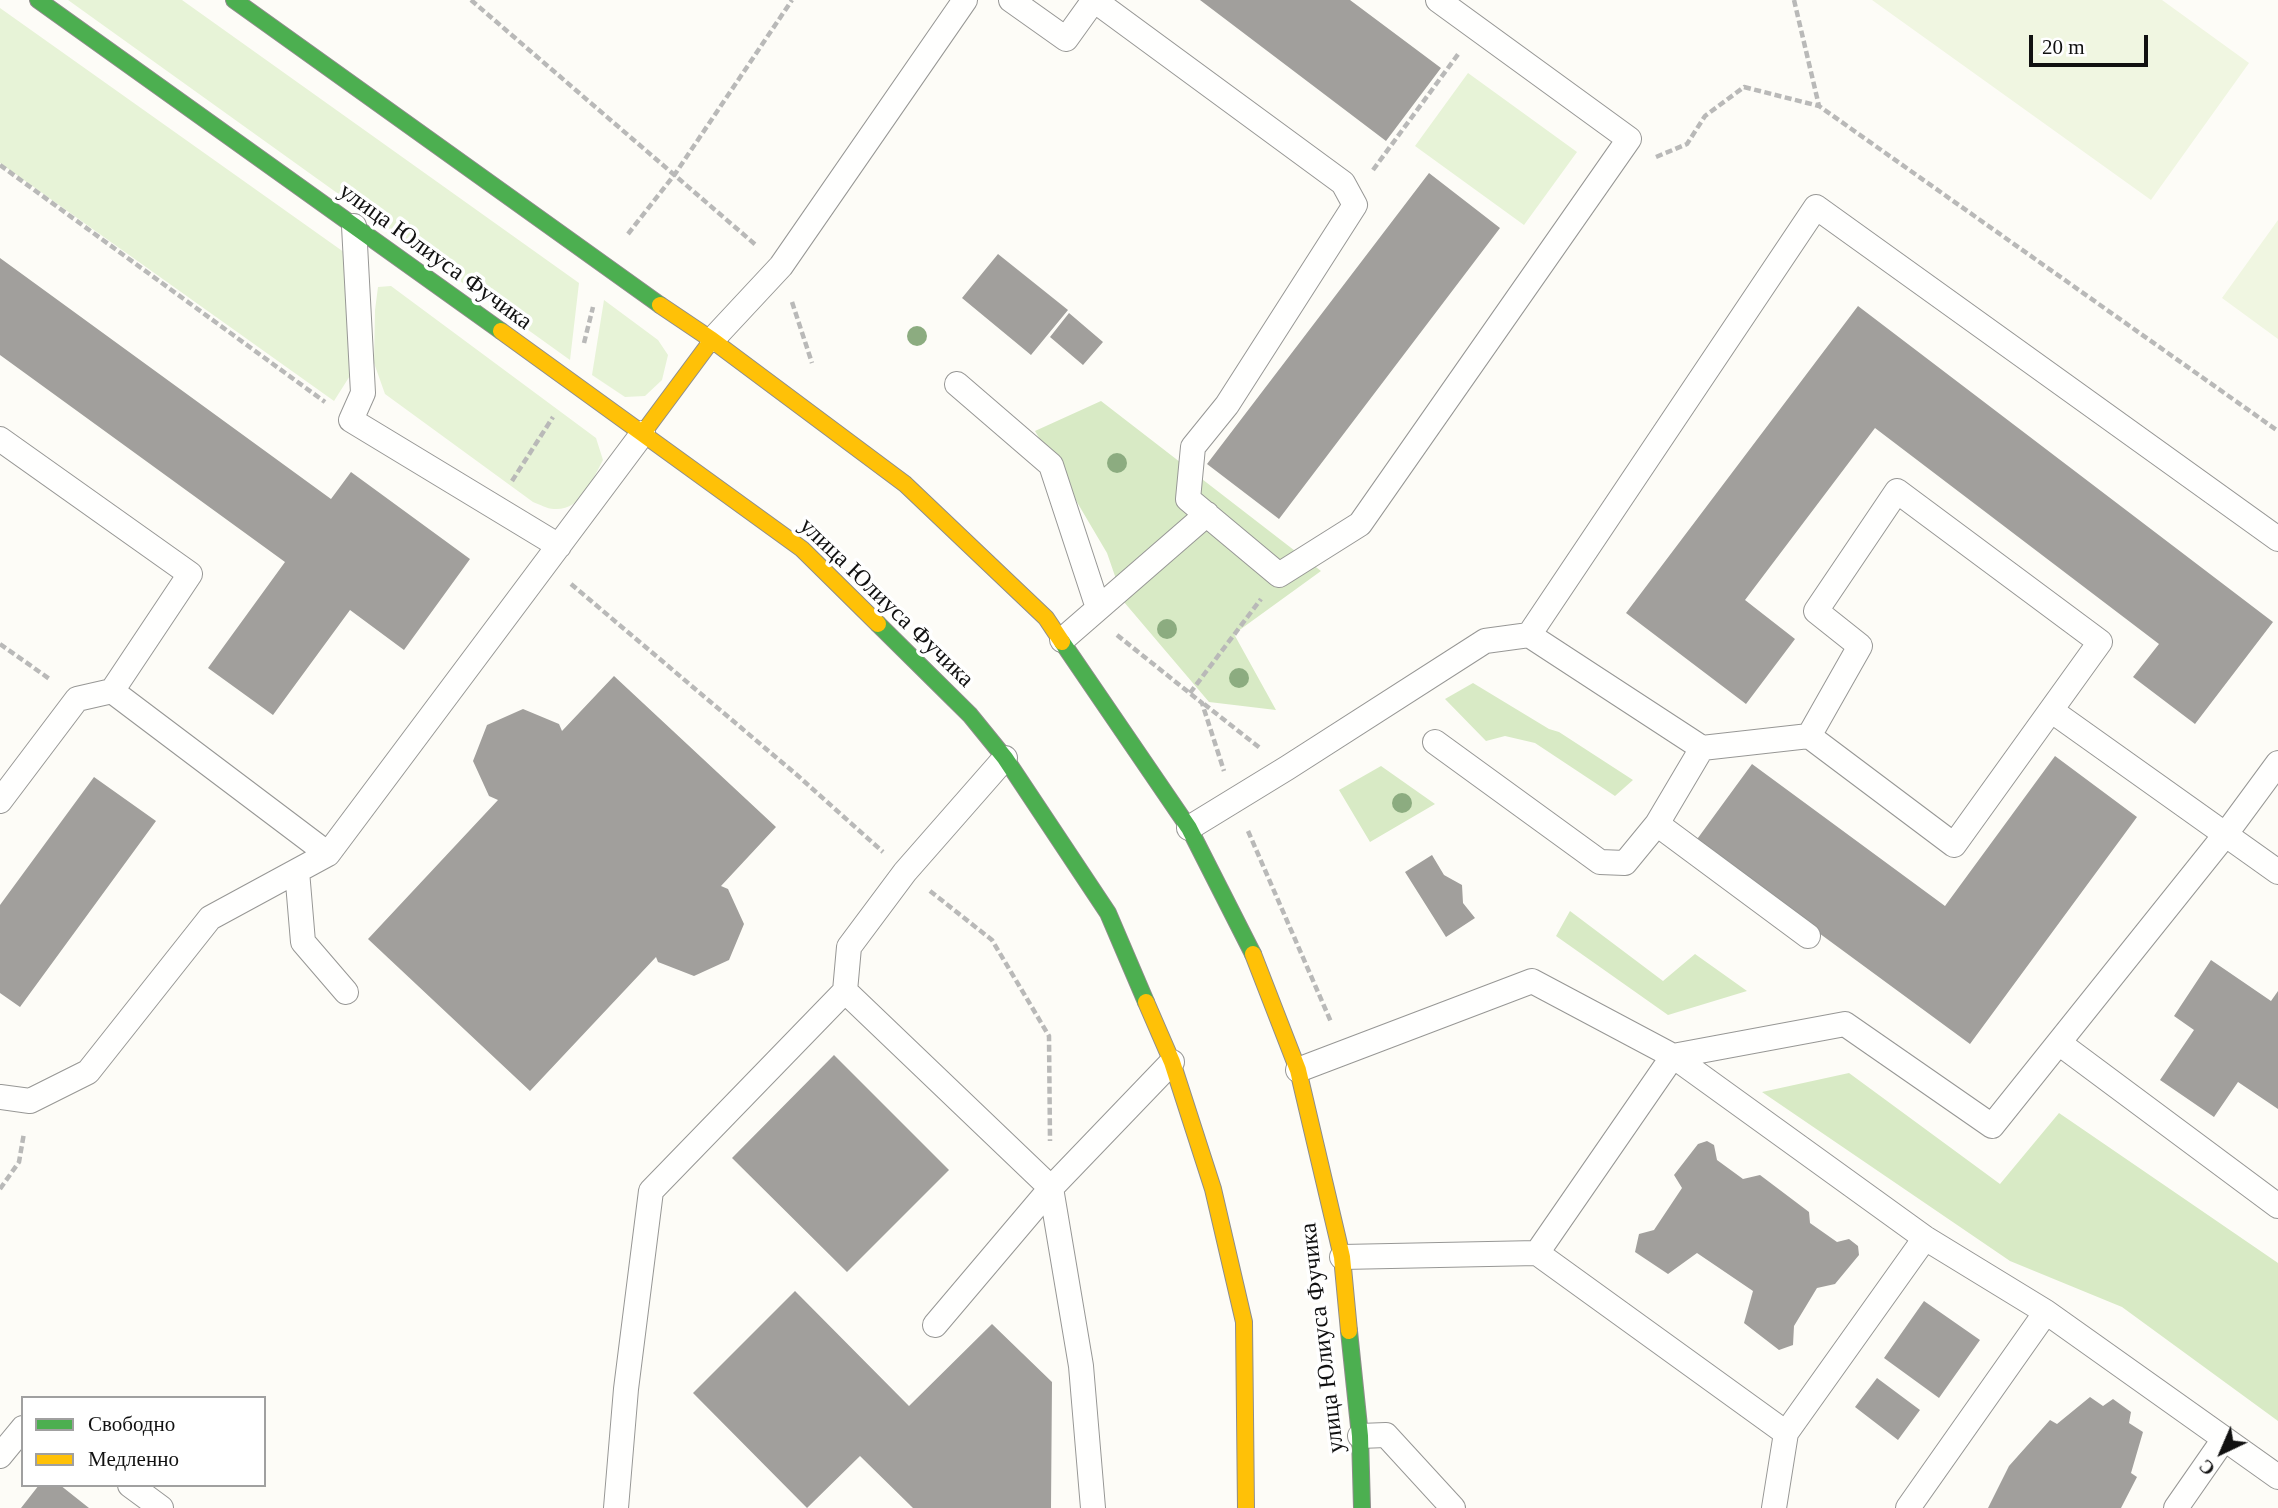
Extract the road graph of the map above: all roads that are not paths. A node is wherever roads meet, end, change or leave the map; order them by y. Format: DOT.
graph roads {
  1 [pos="37,0"];
  2 [pos="965,0"];
  3 [pos="1011,0"];
  4 [pos="1094,0"];
  5 [pos="1438,0"];
  6 [pos="244,3"];
  7 [pos="354,226"];
  8 [pos="712,340"];
  9 [pos="957,384"];
  10 [pos="643,433"];
  11 [pos="0,439"];
  12 [pos="1207,514"];
  13 [pos="2278,539"];
  14 [pos="552,554"];
  15 [pos="1098,608"];
  16 [pos="1529,635"];
  17 [pos="1062,640"];
  18 [pos="112,691"];
  19 [pos="2052,711"];
  20 [pos="1809,736"];
  21 [pos="1435,742"];
  22 [pos="1702,748"];
  23 [pos="1005,758"];
  24 [pos="2278,763"];
  25 [pos="0,801"];
  26 [pos="1657,824"];
  27 [pos="1189,828"];
  28 [pos="2225,835"];
  29 [pos="328,854"];
  30 [pos="297,871"];
  31 [pos="2278,872"];
  32 [pos="1808,936"];
  33 [pos="845,991"];
  34 [pos="346,992"];
  35 [pos="2059,1043"];
  36 [pos="1673,1056"];
  37 [pos="1172,1062"];
  38 [pos="1298,1070"];
  39 [pos="0,1097"];
  40 [pos="1051,1188"];
  41 [pos="2276,1201"];
  42 [pos="1925,1238"];
  43 [pos="1537,1252"];
  44 [pos="1342,1257"];
  45 [pos="2046,1312"];
  46 [pos="935,1325"];
  47 [pos="21,1430"];
  48 [pos="1786,1433"];
  49 [pos="1360,1436"];
  50 [pos="2224,1439"];
  51 [pos="0,1456"];
  52 [pos="2278,1477"];
  53 [pos="133,1487"];
  54 [pos="161,1508"];
  55 [pos="616,1508"];
  56 [pos="1093,1508"];
  57 [pos="1246,1508"];
  58 [pos="1362,1508"];
  59 [pos="1453,1508"];
  60 [pos="1774,1508"];
  61 [pos="1908,1508"];
  62 [pos="2176,1508"];
  1 -- 7 [label="main road, улица Юлиуса Фучика"];
  2 -- 8 [label="lane"];
  3 -- 4 [label="lane"];
  4 -- 12 [label="lane"];
  5 -- 12 [label="lane"];
  6 -- 8 [label="main road, улица Юлиуса Фучика"];
  7 -- 10 [label="main road, улица Юлиуса Фучика"];
  7 -- 14 [label="lane"];
  8 -- 10 [label="main road"];
  8 -- 17 [label="main road, улица Юлиуса Фучика"];
  9 -- 15 [label="lane"];
  10 -- 14 [label="lane"];
  10 -- 23 [label="main road, улица Юлиуса Фучика"];
  11 -- 18 [label="lane"];
  12 -- 15 [label="lane"];
  13 -- 16 [label="lane"];
  14 -- 29 [label="lane"];
  15 -- 17 [label="lane"];
  16 -- 22 [label="lane"];
  16 -- 27 [label="lane"];
  17 -- 27 [label="main road, улица Юлиуса Фучика"];
  18 -- 25 [label="lane"];
  18 -- 29 [label="lane"];
  19 -- 20 [label="lane"];
  19 -- 20 [label="lane"];
  19 -- 28 [label="lane"];
  20 -- 22 [label="lane"];
  21 -- 26 [label="lane"];
  22 -- 26 [label="lane"];
  23 -- 33 [label="lane"];
  23 -- 37 [label="main road, улица Юлиуса Фучика"];
  24 -- 28 [label="lane"];
  26 -- 32 [label="lane"];
  27 -- 38 [label="main road, улица Юлиуса Фучика"];
  28 -- 31 [label="lane"];
  28 -- 35 [label="lane"];
  29 -- 30 [label="lane"];
  30 -- 34 [label="lane"];
  30 -- 39 [label="lane"];
  33 -- 40 [label="lane"];
  33 -- 55 [label="lane"];
  35 -- 36 [label="lane"];
  35 -- 41 [label="lane"];
  36 -- 38 [label="lane"];
  36 -- 42 [label="lane"];
  36 -- 43 [label="lane"];
  37 -- 40 [label="lane"];
  37 -- 57 [label="main road, улица Юлиуса Фучика"];
  38 -- 44 [label="main road, улица Юлиуса Фучика"];
  40 -- 46 [label="lane"];
  40 -- 56 [label="lane"];
  42 -- 45 [label="lane"];
  42 -- 48 [label="lane"];
  43 -- 44 [label="lane"];
  43 -- 48 [label="lane"];
  44 -- 49 [label="main road, улица Юлиуса Фучика"];
  45 -- 50 [label="lane"];
  45 -- 61 [label="lane"];
  47 -- 51 [label="lane"];
  48 -- 60 [label="lane"];
  49 -- 58 [label="main road, улица Юлиуса Фучика"];
  49 -- 59 [label="lane"];
  50 -- 52 [label="lane"];
  50 -- 62 [label="lane"];
  53 -- 54 [label="lane"];
}
